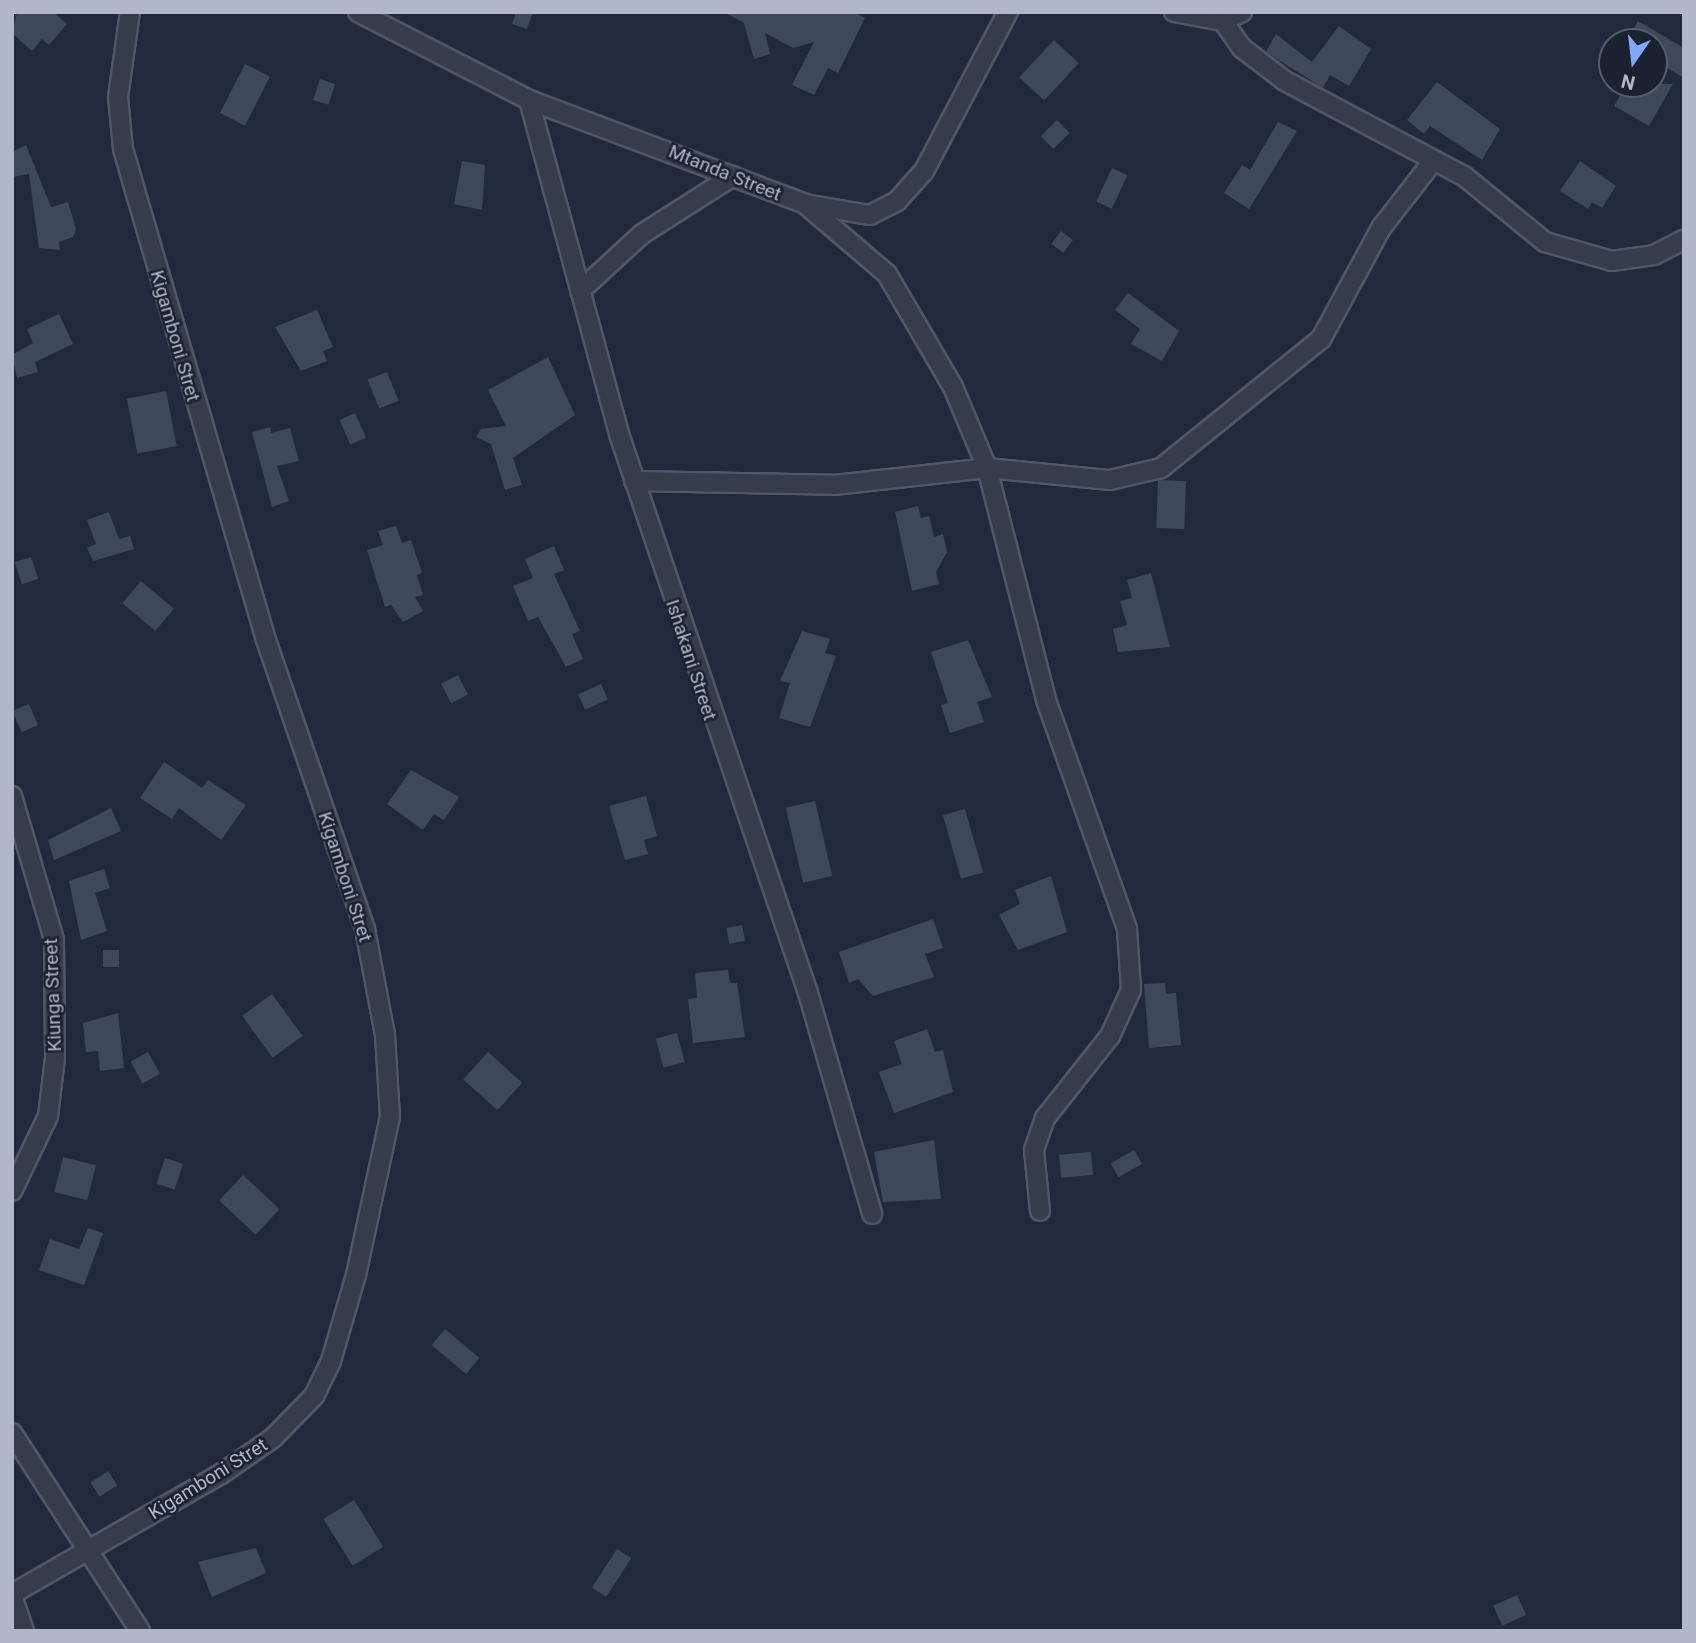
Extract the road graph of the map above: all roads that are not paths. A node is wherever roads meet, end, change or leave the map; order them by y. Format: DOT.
graph roads {
  1 [pos="130,12"];
  2 [pos="358,12"];
  3 [pos="1008,12"];
  4 [pos="1174,12"];
  5 [pos="1242,12"];
  6 [pos="1223,22"];
  7 [pos="529,100"];
  8 [pos="1434,160"];
  9 [pos="733,176"];
  10 [pos="805,204"];
  11 [pos="1684,240"];
  12 [pos="580,291"];
  13 [pos="987,468"];
  14 [pos="634,481"];
  15 [pos="12,796"];
  16 [pos="12,1191"];
  17 [pos="1040,1211"];
  18 [pos="872,1214"];
  19 [pos="12,1433"];
  20 [pos="92,1550"];
  21 [pos="12,1595"];
  22 [pos="24,1631"];
  23 [pos="140,1631"];
  1 -- 20 [label="street, Kigamboni Stret"];
  2 -- 7 [label="street, Mtanda Street"];
  3 -- 10 [label="street, Mtanda Street"];
  4 -- 6 [label="street"];
  5 -- 6 [label="street"];
  6 -- 8 [label="street"];
  7 -- 9 [label="street, Mtanda Street"];
  7 -- 12 [label="street, Ishakani Street"];
  8 -- 11 [label="street"];
  8 -- 13 [label="street"];
  9 -- 10 [label="street, Mtanda Street"];
  9 -- 12 [label="street"];
  10 -- 13 [label="street"];
  12 -- 14 [label="street, Ishakani Street"];
  13 -- 14 [label="street"];
  13 -- 17 [label="street"];
  14 -- 18 [label="street, Ishakani Street"];
  15 -- 16 [label="street, Kiunga Street"];
  19 -- 20 [label="street"];
  20 -- 21 [label="street, Kigamboni Stret"];
  20 -- 23 [label="street"];
  21 -- 22 [label="street"];
}
